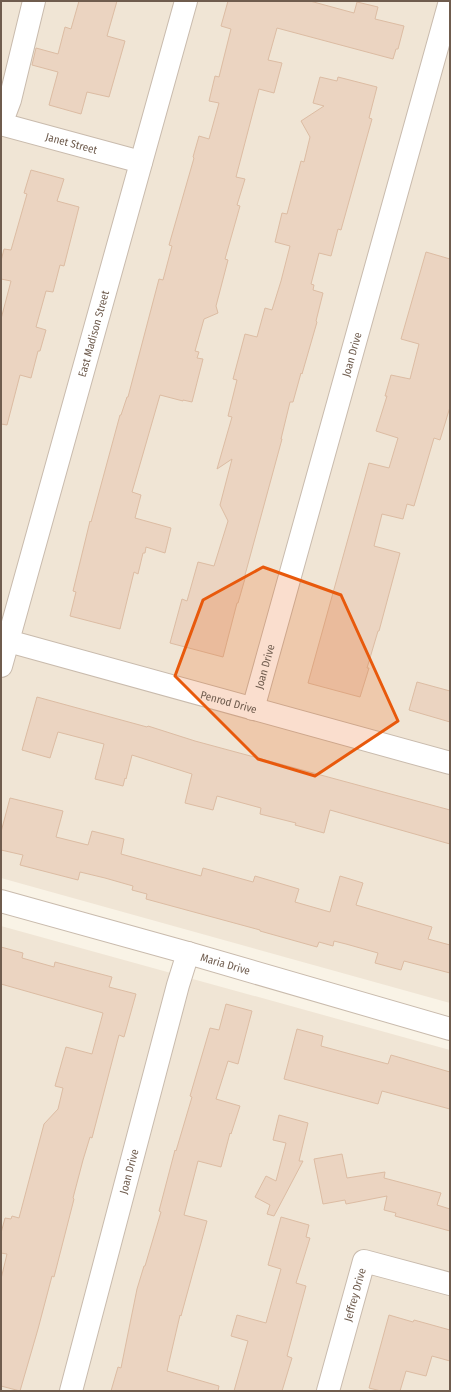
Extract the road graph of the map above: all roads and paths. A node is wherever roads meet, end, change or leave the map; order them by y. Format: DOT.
graph roads {
  1 [pos="34,1"];
  2 [pos="186,1"];
  3 [pos="450,1"];
  4 [pos="1,124"];
  5 [pos="141,162"];
  6 [pos="8,641"];
  7 [pos="1,666"];
  8 [pos="253,709"];
  9 [pos="450,763"];
  10 [pos="1,900"];
  11 [pos="188,953"];
  12 [pos="450,1029"];
  13 [pos="450,1284"];
  14 [pos="71,1391"];
  15 [pos="328,1391"];
  1 -- 4 [label="street"];
  2 -- 5 [label="street, East Madison Street"];
  3 -- 8 [label="street, Joan Drive"];
  4 -- 5 [label="street, Janet Street"];
  5 -- 6 [label="street, East Madison Street"];
  6 -- 7 [label="street, East Madison Street"];
  6 -- 8 [label="street, Penrod Drive"];
  8 -- 9 [label="street, Penrod Drive"];
  10 -- 11 [label="street, Maria Drive"];
  11 -- 12 [label="street, Maria Drive"];
  11 -- 14 [label="street, Joan Drive"];
  13 -- 15 [label="street, Jeffrey Drive"];
}
